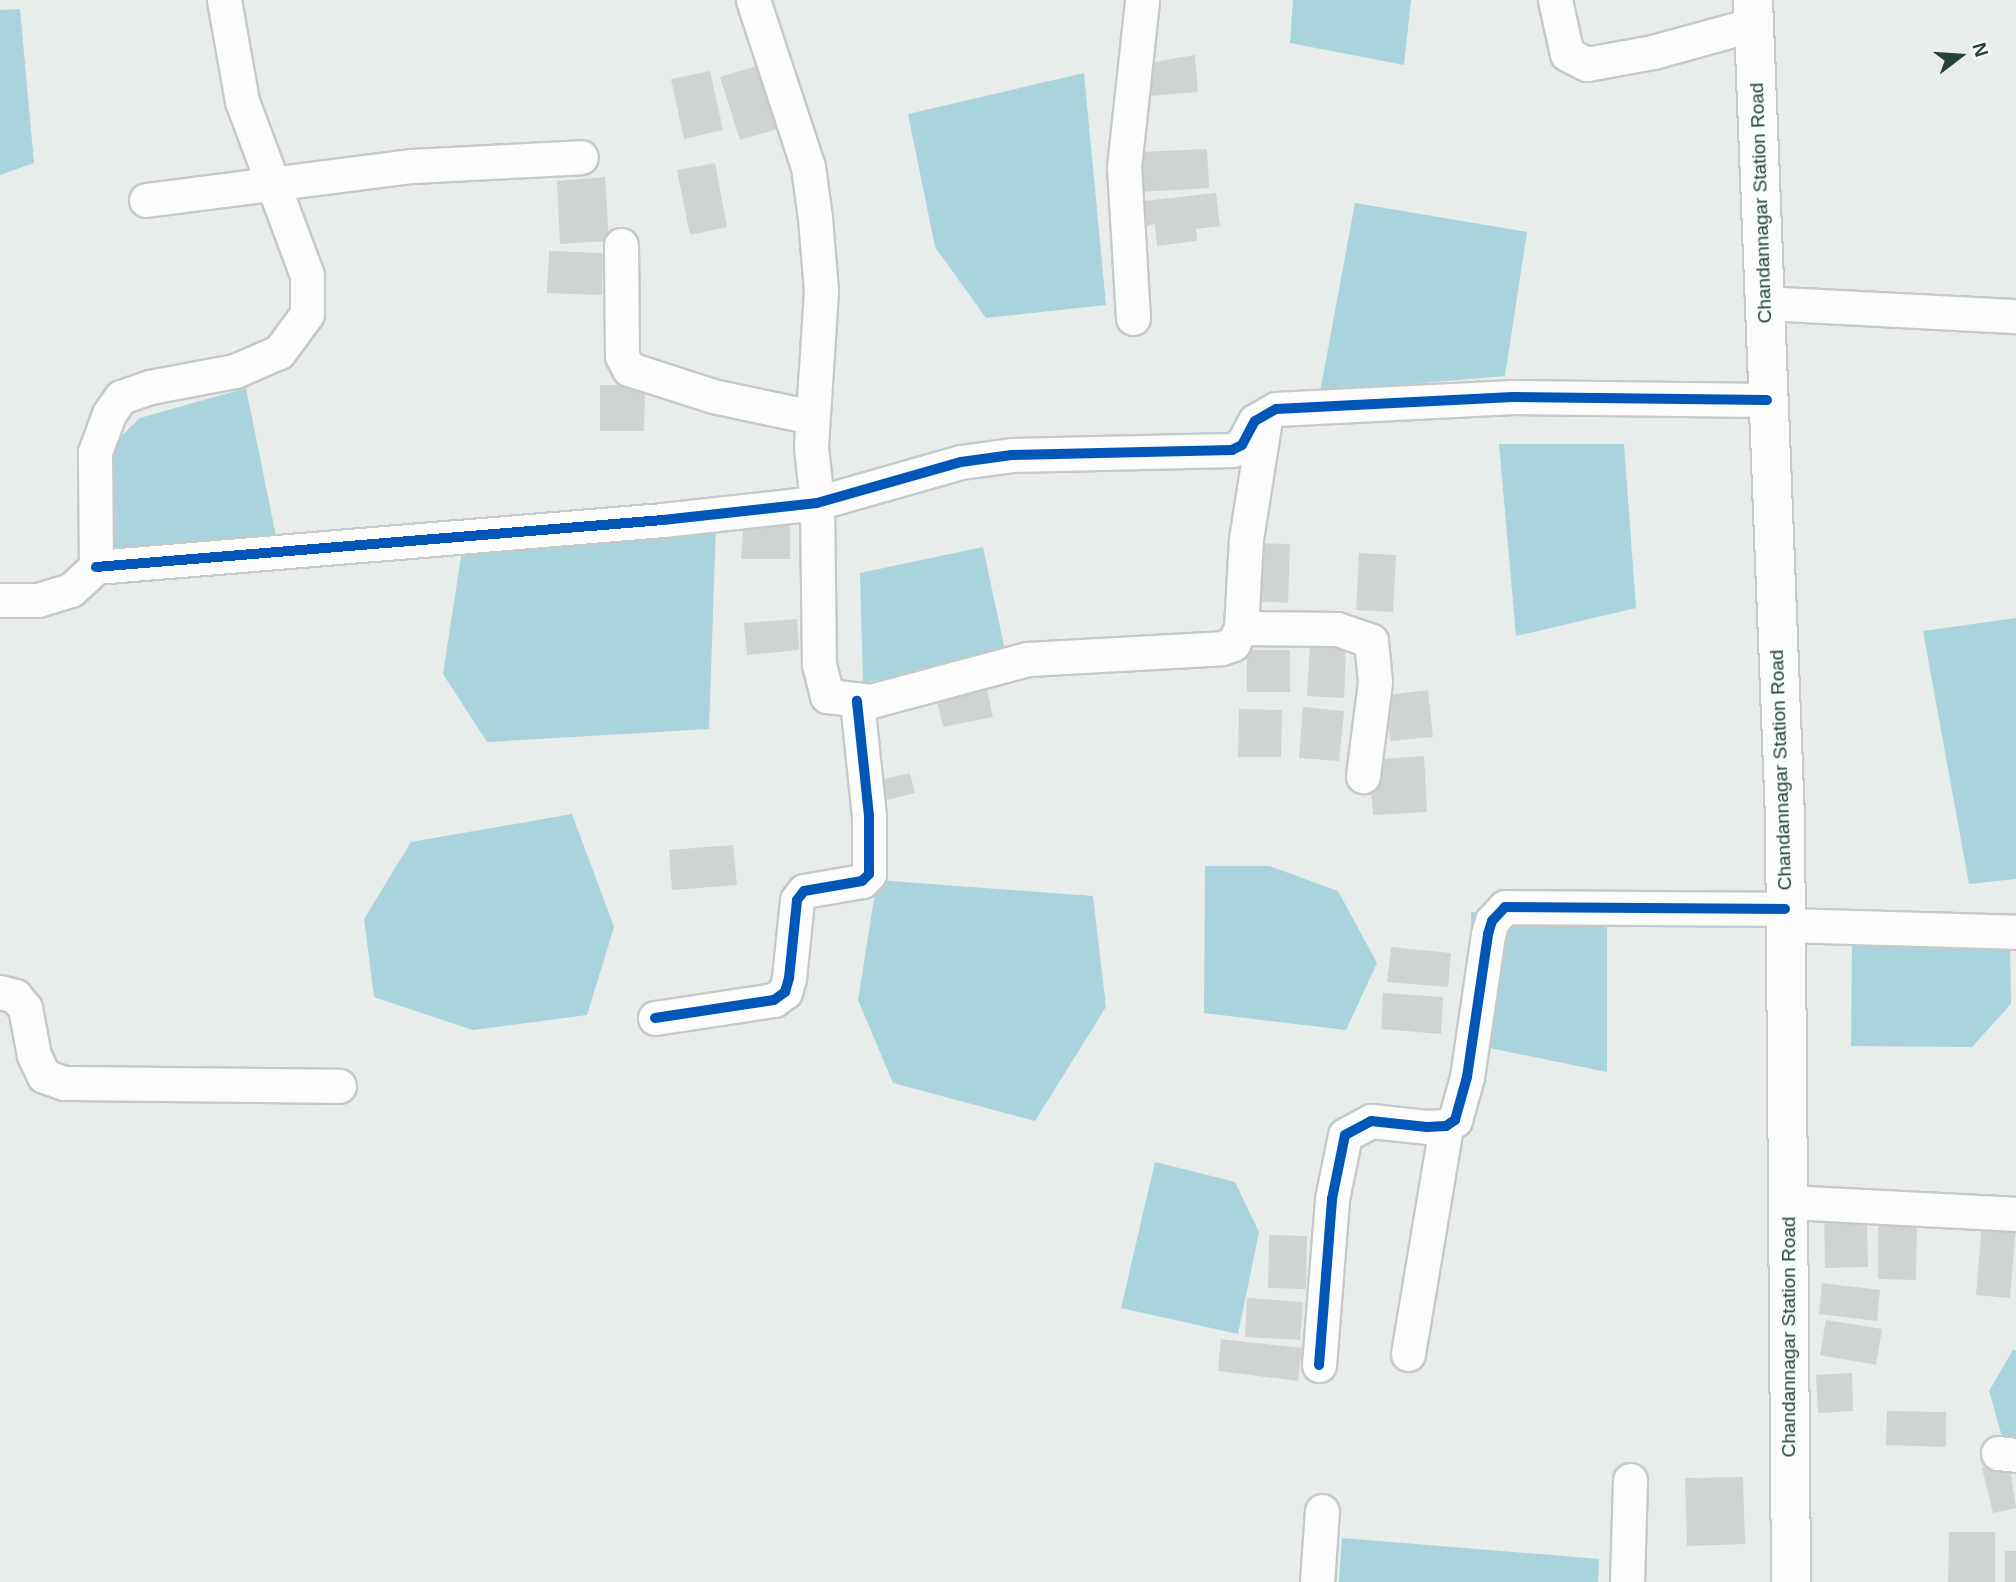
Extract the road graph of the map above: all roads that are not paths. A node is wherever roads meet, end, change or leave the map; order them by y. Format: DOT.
graph roads {
  1 [pos="224,0"];
  2 [pos="753,0"];
  3 [pos="1142,0"];
  4 [pos="1555,0"];
  5 [pos="1754,12"];
  6 [pos="581,157"];
  7 [pos="269,181"];
  8 [pos="146,200"];
  9 [pos="621,245"];
  10 [pos="1764,303"];
  11 [pos="2016,316"];
  12 [pos="1133,318"];
  13 [pos="1767,400"];
  14 [pos="1266,414"];
  15 [pos="812,417"];
  16 [pos="817,503"];
  17 [pos="96,567"];
  18 [pos="0,600"];
  19 [pos="1241,628"];
  20 [pos="857,701"];
  21 [pos="1363,776"];
  22 [pos="1785,917"];
  23 [pos="2016,932"];
  24 [pos="0,992"];
  25 [pos="655,1018"];
  26 [pos="340,1086"];
  27 [pos="1446,1126"];
  28 [pos="1788,1202"];
  29 [pos="2016,1213"];
  30 [pos="1408,1354"];
  31 [pos="1319,1365"];
  32 [pos="1630,1480"];
  33 [pos="1322,1511"];
  34 [pos="1317,1582"];
  35 [pos="1627,1582"];
  36 [pos="1791,1582"];
  1 -- 7 [label="street"];
  2 -- 15 [label="street"];
  3 -- 12 [label="street"];
  4 -- 5 [label="street"];
  5 -- 10 [label="main road, Chandannagar Station Road"];
  6 -- 7 [label="street"];
  7 -- 8 [label="street"];
  7 -- 17 [label="street"];
  9 -- 15 [label="street"];
  10 -- 11 [label="street"];
  10 -- 13 [label="main road, Chandannagar Station Road"];
  13 -- 14 [label="street"];
  13 -- 22 [label="main road, Chandannagar Station Road"];
  14 -- 16 [label="street"];
  14 -- 19 [label="street"];
  15 -- 16 [label="street"];
  16 -- 17 [label="street"];
  16 -- 20 [label="street"];
  17 -- 18 [label="street"];
  19 -- 20 [label="street"];
  19 -- 21 [label="street"];
  20 -- 25 [label="street"];
  22 -- 23 [label="street"];
  22 -- 27 [label="street"];
  22 -- 28 [label="main road, Chandannagar Station Road"];
  24 -- 26 [label="street"];
  27 -- 30 [label="street"];
  27 -- 31 [label="street"];
  28 -- 29 [label="street"];
  28 -- 36 [label="main road, Chandannagar Station Road"];
  32 -- 35 [label="street"];
  33 -- 34 [label="street"];
}
